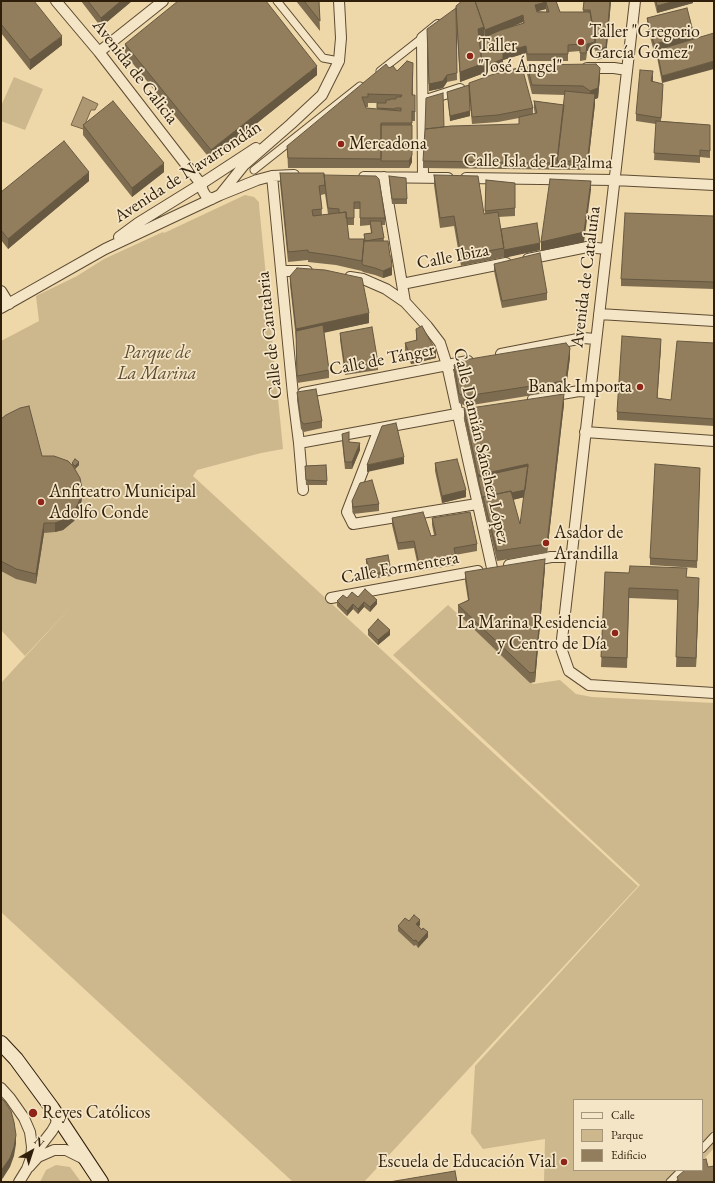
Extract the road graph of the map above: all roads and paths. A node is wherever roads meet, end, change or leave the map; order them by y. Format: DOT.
graph roads {
  1 [pos="56,1"];
  2 [pos="163,1"];
  3 [pos="277,1"];
  4 [pos="339,1"];
  5 [pos="635,1"];
  6 [pos="444,19"];
  7 [pos="422,38"];
  8 [pos="99,52"];
  9 [pos="339,60"];
  10 [pos="576,68"];
  11 [pos="627,70"];
  12 [pos="468,86"];
  13 [pos="423,101"];
  14 [pos="291,124"];
  15 [pos="187,165"];
  16 [pos="254,170"];
  17 [pos="215,175"];
  18 [pos="272,176"];
  19 [pos="301,176"];
  20 [pos="352,177"];
  21 [pos="384,177"];
  22 [pos="423,177"];
  23 [pos="614,180"];
  24 [pos="201,184"];
  25 [pos="714,185"];
  26 [pos="219,194"];
  27 [pos="105,249"];
  28 [pos="606,249"];
  29 [pos="281,271"];
  30 [pos="318,273"];
  31 [pos="341,276"];
  32 [pos="402,284"];
  33 [pos="1,291"];
  34 [pos="405,302"];
  35 [pos="5,306"];
  36 [pos="599,314"];
  37 [pos="714,321"];
  38 [pos="596,339"];
  39 [pos="492,356"];
  40 [pos="477,359"];
  41 [pos="447,365"];
  42 [pos="590,392"];
  43 [pos="293,395"];
  44 [pos="526,401"];
  45 [pos="473,411"];
  46 [pos="457,414"];
  47 [pos="379,429"];
  48 [pos="585,432"];
  49 [pos="714,441"];
  50 [pos="299,443"];
  51 [pos="303,490"];
  52 [pos="477,504"];
  53 [pos="571,557"];
  54 [pos="492,568"];
  55 [pos="331,598"];
  56 [pos="714,693"];
  57 [pos="1,1043"];
  58 [pos="1,1088"];
  59 [pos="57,1115"];
  60 [pos="714,1136"];
  61 [pos="703,1148"];
  62 [pos="30,1158"];
  63 [pos="86,1160"];
  64 [pos="27,1169"];
  65 [pos="681,1171"];
  66 [pos="19,1182"];
  67 [pos="101,1182"];
  68 [pos="670,1182"];
  1 -- 8 [label="street, Avenida de Galicia"];
  2 -- 8 [label="street"];
  3 -- 9 [label="street"];
  4 -- 9 [label="street, Avenida de Navarrondán"];
  5 -- 11 [label="street, Avenida de Cataluña"];
  6 -- 7 [label="street"];
  7 -- 13 [label="street"];
  7 -- 16 [label="street"];
  8 -- 15 [label="street, Avenida de Galicia"];
  9 -- 14 [label="street, Avenida de Navarrondán"];
  10 -- 11 [label="street"];
  11 -- 23 [label="street, Avenida de Cataluña"];
  12 -- 13 [label="street"];
  13 -- 22 [label="street"];
  14 -- 17 [label="street, Avenida de Navarrondán"];
  14 -- 26 [label="street, Avenida de Navarrondán"];
  15 -- 17 [label="street, Avenida de Galicia"];
  15 -- 24 [label="street, Avenida de Galicia"];
  17 -- 24 [label="street, Avenida de Navarrondán"];
  17 -- 26 [label="street"];
  18 -- 19 [label="street"];
  18 -- 26 [label="street"];
  18 -- 29 [label="street, Calle de Cantabria"];
  20 -- 21 [label="street, Calle Isla de La Palma"];
  21 -- 22 [label="street, Calle Isla de La Palma"];
  21 -- 32 [label="street"];
  22 -- 23 [label="street, Calle Isla de La Palma"];
  23 -- 25 [label="street, Calle Isla de La Palma"];
  23 -- 28 [label="street, Avenida de Cataluña"];
  24 -- 26 [label="street"];
  24 -- 27 [label="street, Avenida de Navarrondán"];
  26 -- 27 [label="street, Avenida de Navarrondán"];
  27 -- 35 [label="street, Avenida de Navarrondán"];
  28 -- 32 [label="street, Calle Ibiza"];
  28 -- 36 [label="street, Avenida de Cataluña"];
  29 -- 30 [label="street"];
  29 -- 43 [label="street, Calle de Cantabria"];
  31 -- 34 [label="street, Calle Damián Sánchez López"];
  32 -- 34 [label="street"];
  33 -- 35 [label="street"];
  34 -- 41 [label="street, Calle Damián Sánchez López"];
  36 -- 37 [label="street"];
  36 -- 38 [label="street, Avenida de Cataluña"];
  38 -- 39 [label="street"];
  38 -- 42 [label="street, Avenida de Cataluña"];
  40 -- 41 [label="street, Calle de Tánger"];
  41 -- 43 [label="street, Calle de Tánger"];
  41 -- 46 [label="street, Calle Damián Sánchez López"];
  42 -- 44 [label="street"];
  42 -- 48 [label="street, Avenida de Cataluña"];
  43 -- 50 [label="street, Calle de Cantabria"];
  45 -- 46 [label="street"];
  46 -- 47 [label="street"];
  46 -- 52 [label="street, Calle Damián Sánchez López"];
  47 -- 50 [label="street"];
  47 -- 52 [label="street"];
  48 -- 49 [label="street"];
  48 -- 53 [label="street, Avenida de Cataluña"];
  50 -- 51 [label="street, Calle de Cantabria"];
  52 -- 54 [label="street, Calle Damián Sánchez López"];
  53 -- 54 [label="street, Calle Formentera"];
  53 -- 56 [label="street, Avenida de Cataluña"];
  54 -- 55 [label="street, Calle Formentera"];
  57 -- 59 [label="main road"];
  58 -- 62 [label="street"];
  59 -- 62 [label="street"];
  59 -- 63 [label="main road"];
  60 -- 61 [label="street"];
  62 -- 64 [label="street"];
  63 -- 64 [label="street"];
  63 -- 67 [label="main road"];
  64 -- 66 [label="street"];
  65 -- 68 [label="street"];
}
